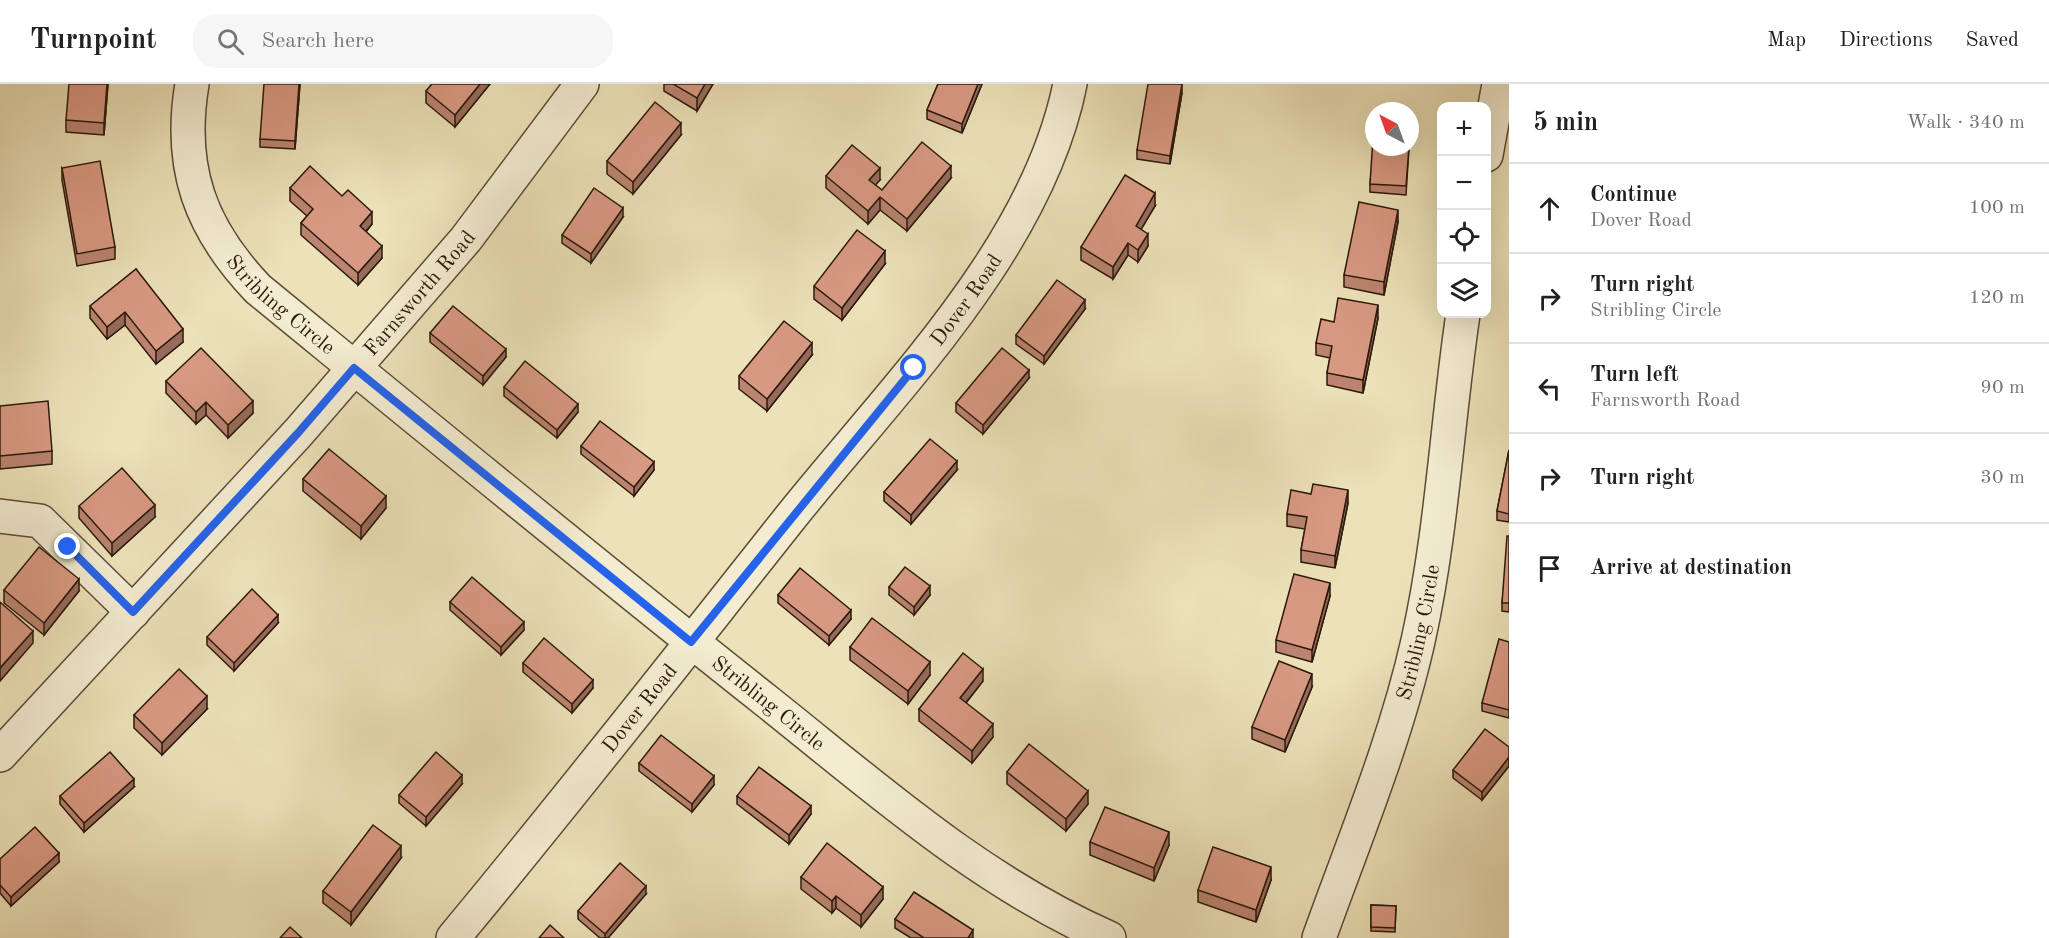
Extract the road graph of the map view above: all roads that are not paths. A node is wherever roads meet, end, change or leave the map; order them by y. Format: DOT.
graph roads {
  1 [pos="192,84"];
  2 [pos="582,84"];
  3 [pos="1070,84"];
  4 [pos="1499,84"];
  5 [pos="1491,128"];
  6 [pos="1463,318"];
  7 [pos="354,368"];
  8 [pos="0,516"];
  9 [pos="133,612"];
  10 [pos="691,642"];
  11 [pos="0,755"];
  12 [pos="453,938"];
  13 [pos="1109,938"];
  14 [pos="1319,938"];
  1 -- 7 [label="street, Stribling Circle"];
  2 -- 7 [label="street, Farnsworth Road"];
  3 -- 10 [label="street, Dover Road"];
  4 -- 5 [label="street"];
  6 -- 14 [label="street, Stribling Circle"];
  7 -- 9 [label="street, Farnsworth Road"];
  7 -- 10 [label="street, Stribling Circle"];
  8 -- 9 [label="street"];
  9 -- 11 [label="street, Farnsworth Road"];
  10 -- 12 [label="street, Dover Road"];
  10 -- 13 [label="street, Stribling Circle"];
}
